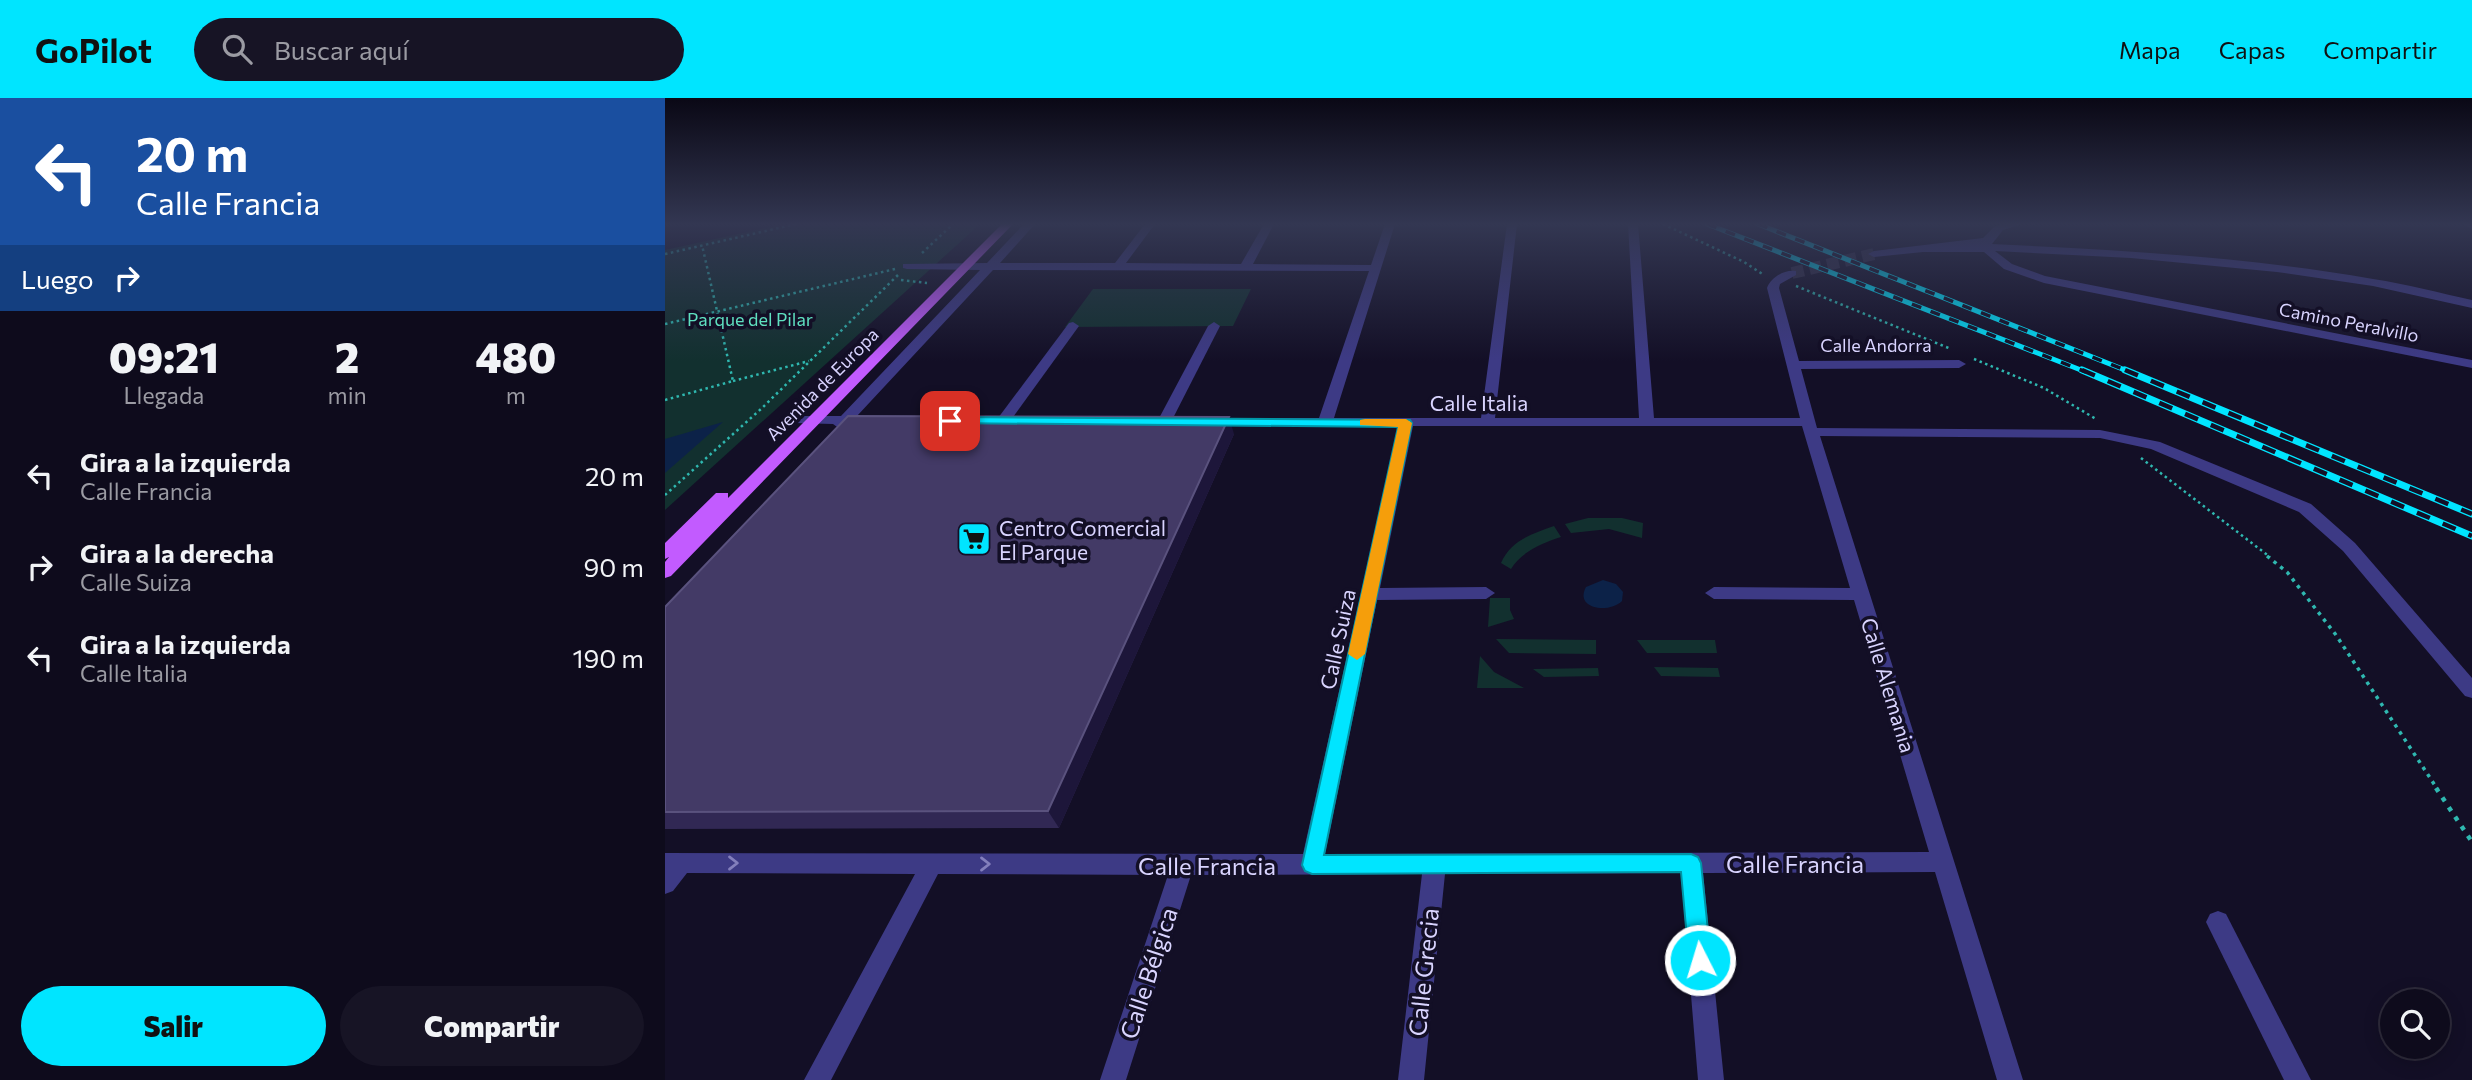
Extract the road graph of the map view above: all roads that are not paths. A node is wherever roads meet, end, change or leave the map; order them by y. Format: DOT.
graph roads {
  1 [pos="955,270"];
  2 [pos="956,270"];
  3 [pos="986,270"];
  4 [pos="1374,270"];
  5 [pos="1506,270"];
  6 [pos="1636,270"];
  7 [pos="2016,270"];
  8 [pos="2279,270"];
  9 [pos="1792,273"];
  10 [pos="2472,304"];
  11 [pos="1073,326"];
  12 [pos="1214,326"];
  13 [pos="1963,358"];
  14 [pos="2472,364"];
  15 [pos="1793,365"];
  16 [pos="806,420"];
  17 [pos="845,420"];
  18 [pos="884,420"];
  19 [pos="1003,421"];
  20 [pos="1325,422"];
  21 [pos="1406,423"];
  22 [pos="1487,423"];
  23 [pos="1647,423"];
  24 [pos="1809,427"];
  25 [pos="826,440"];
  26 [pos="665,553"];
  27 [pos="665,572"];
  28 [pos="1486,593"];
  29 [pos="1714,593"];
  30 [pos="1369,594"];
  31 [pos="1861,594"];
  32 [pos="2472,691"];
  33 [pos="1944,862"];
  34 [pos="673,863"];
  35 [pos="1691,863"];
  36 [pos="932,864"];
  37 [pos="1435,864"];
  38 [pos="1183,865"];
  39 [pos="1312,865"];
  40 [pos="665,884"];
  41 [pos="2218,922"];
  42 [pos="817,1080"];
  43 [pos="1113,1080"];
  44 [pos="1411,1080"];
  45 [pos="1711,1080"];
  46 [pos="2010,1080"];
  47 [pos="2298,1080"];
  1 -- 16 [label="main road, Avenida de Europa"];
  2 -- 16 [label="main road, Avenida de Europa"];
  3 -- 17 [label="street"];
  4 -- 20 [label="street"];
  5 -- 22 [label="street"];
  6 -- 23 [label="street"];
  7 -- 14 [label="street, Camino Peralvillo"];
  8 -- 10 [label="street"];
  9 -- 15 [label="street, Calle Alemania"];
  11 -- 19 [label="street"];
  12 -- 20 [label="street, Calle Italia"];
  13 -- 15 [label="street, Calle Andorra"];
  15 -- 24 [label="street, Calle Alemania"];
  16 -- 17 [label="street"];
  16 -- 26 [label="main road, Avenida de Europa"];
  16 -- 27 [label="main road, Avenida de Europa"];
  17 -- 18 [label="street"];
  17 -- 25 [label="street"];
  20 -- 21 [label="street, Calle Italia"];
  21 -- 22 [label="street, Calle Italia"];
  21 -- 30 [label="street, Calle Suiza"];
  22 -- 23 [label="street, Calle Italia"];
  23 -- 24 [label="street, Calle Italia"];
  24 -- 31 [label="street, Calle Alemania"];
  24 -- 32 [label="street, Calle Italia"];
  28 -- 30 [label="street"];
  29 -- 31 [label="street"];
  30 -- 39 [label="street, Calle Suiza"];
  31 -- 33 [label="street, Calle Alemania"];
  33 -- 35 [label="street, Calle Francia"];
  33 -- 46 [label="street, Calle Alemania"];
  34 -- 36 [label="street, Calle Francia, one-way"];
  34 -- 40 [label="street, Calle Francia"];
  35 -- 37 [label="street, Calle Francia"];
  35 -- 45 [label="street"];
  36 -- 38 [label="street, Calle Francia, one-way"];
  36 -- 42 [label="street"];
  37 -- 39 [label="street, Calle Francia"];
  37 -- 44 [label="street, Calle Grecia"];
  38 -- 39 [label="street, Calle Francia"];
  38 -- 43 [label="street, Calle Bélgica"];
  41 -- 47 [label="street"];
}
